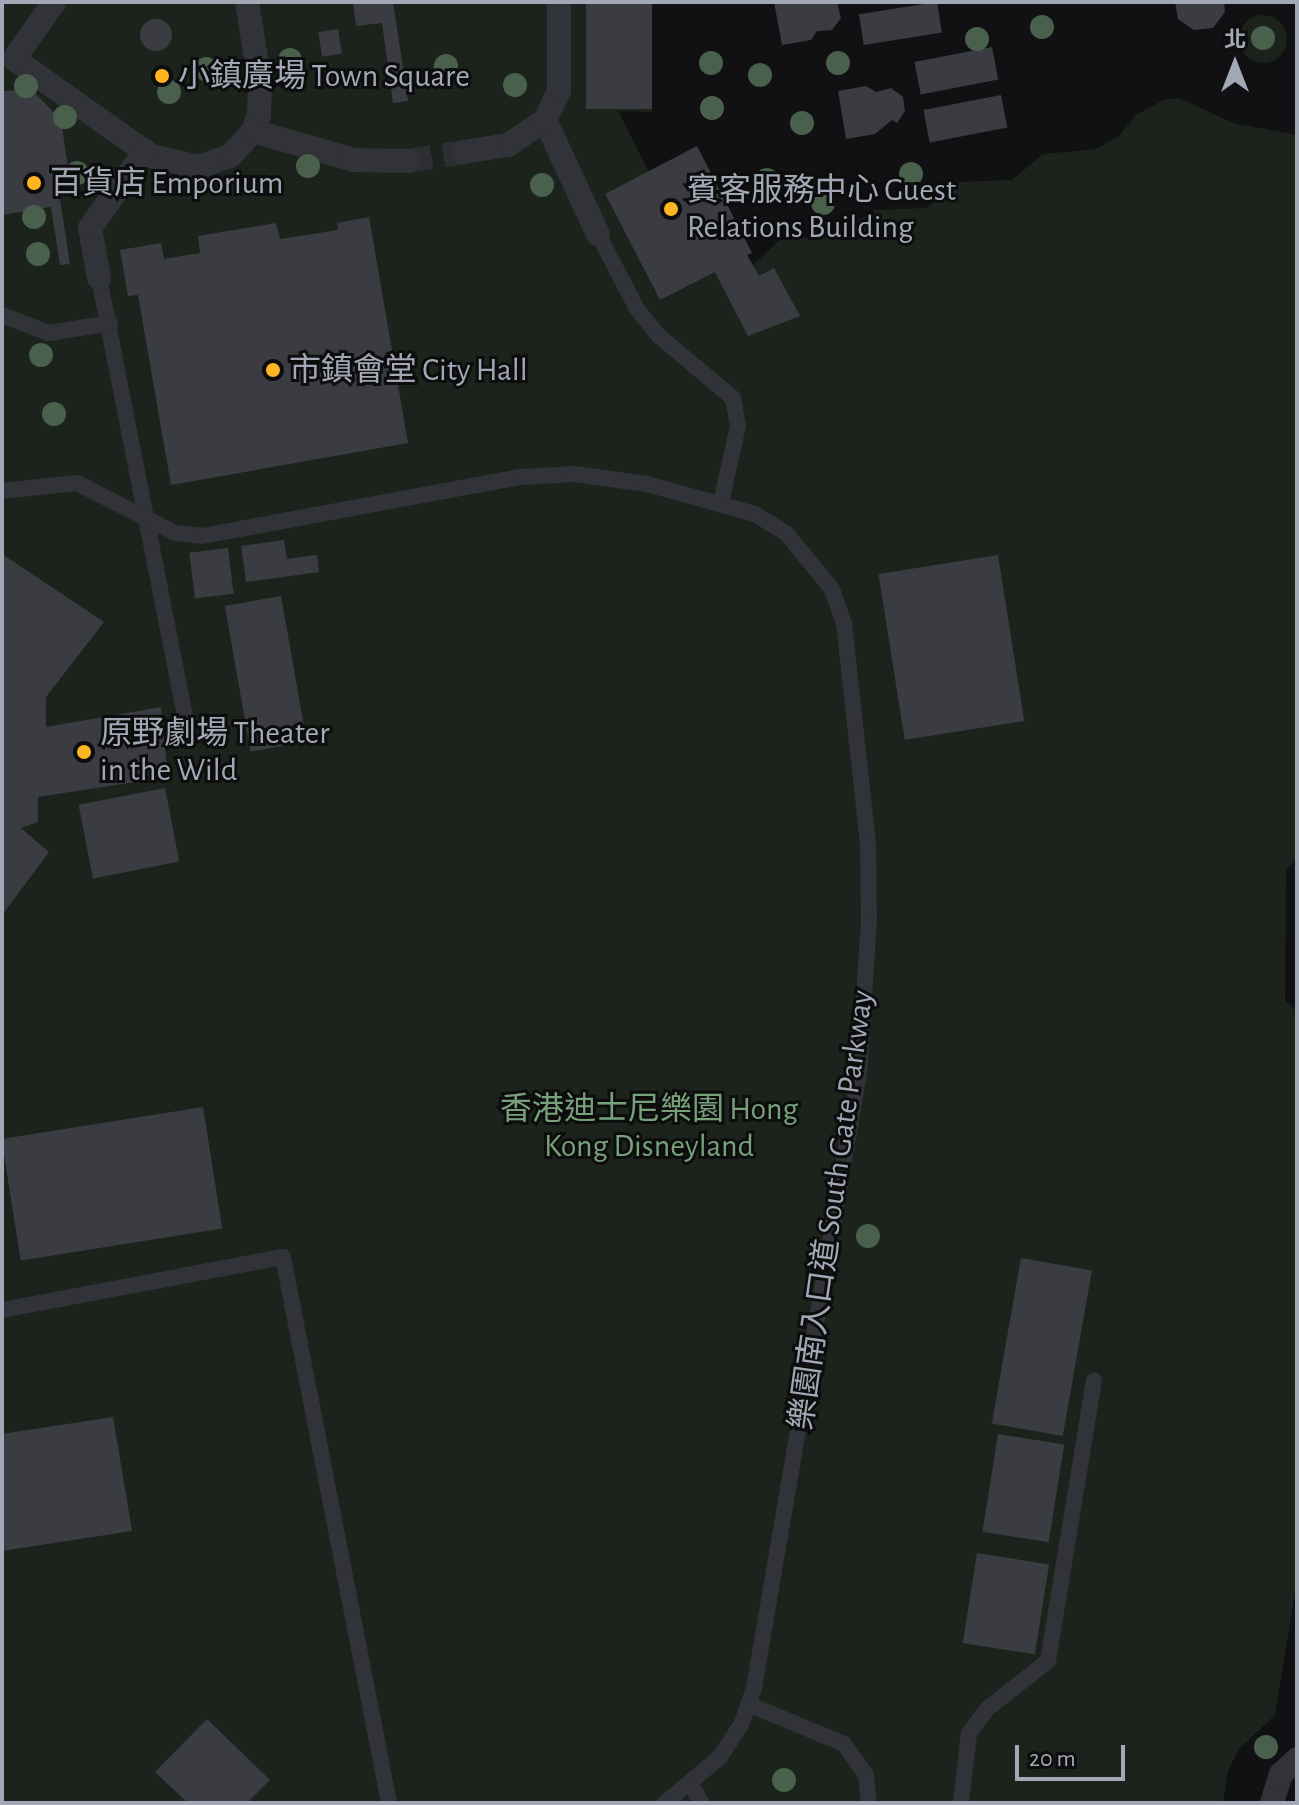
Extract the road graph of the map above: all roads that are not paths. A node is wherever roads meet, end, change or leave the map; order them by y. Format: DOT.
graph roads {
  1 [pos="54,2"];
  2 [pos="247,2"];
  3 [pos="559,2"];
  4 [pos="8,60"];
  5 [pos="545,120"];
  6 [pos="253,131"];
  7 [pos="145,151"];
  8 [pos="464,152"];
  9 [pos="408,161"];
  10 [pos="598,234"];
  11 [pos="99,278"];
  12 [pos="2,315"];
  13 [pos="110,323"];
  14 [pos="2,491"];
  15 [pos="721,502"];
  16 [pos="150,521"];
  17 [pos="186,720"];
  18 [pos="2,1310"];
  19 [pos="1094,1381"];
  20 [pos="748,1704"];
  21 [pos="1297,1759"];
  22 [pos="691,1785"];
  23 [pos="389,1803"];
  24 [pos="665,1803"];
  25 [pos="702,1803"];
  26 [pos="869,1803"];
  27 [pos="961,1803"];
  28 [pos="1272,1803"];
  1 -- 4 [label="street"];
  2 -- 6 [label="street"];
  3 -- 5 [label="street"];
  4 -- 7 [label="street"];
  5 -- 8 [label="street"];
  5 -- 10 [label="street"];
  6 -- 7 [label="street"];
  6 -- 9 [label="street"];
  7 -- 11 [label="street"];
  10 -- 15 [label="lane"];
  11 -- 13 [label="lane"];
  12 -- 13 [label="lane"];
  13 -- 16 [label="lane"];
  14 -- 16 [label="lane, 樂園南入口道 South Gate Parkway"];
  15 -- 16 [label="lane, 樂園南入口道 South Gate Parkway"];
  15 -- 20 [label="lane, 樂園南入口道 South Gate Parkway"];
  16 -- 17 [label="lane"];
  18 -- 23 [label="lane"];
  19 -- 27 [label="lane"];
  20 -- 22 [label="lane, 樂園南入口道 South Gate Parkway"];
  20 -- 26 [label="lane"];
  21 -- 28 [label="street"];
  22 -- 24 [label="lane, 樂園南入口道 South Gate Parkway"];
  22 -- 25 [label="lane"];
}
